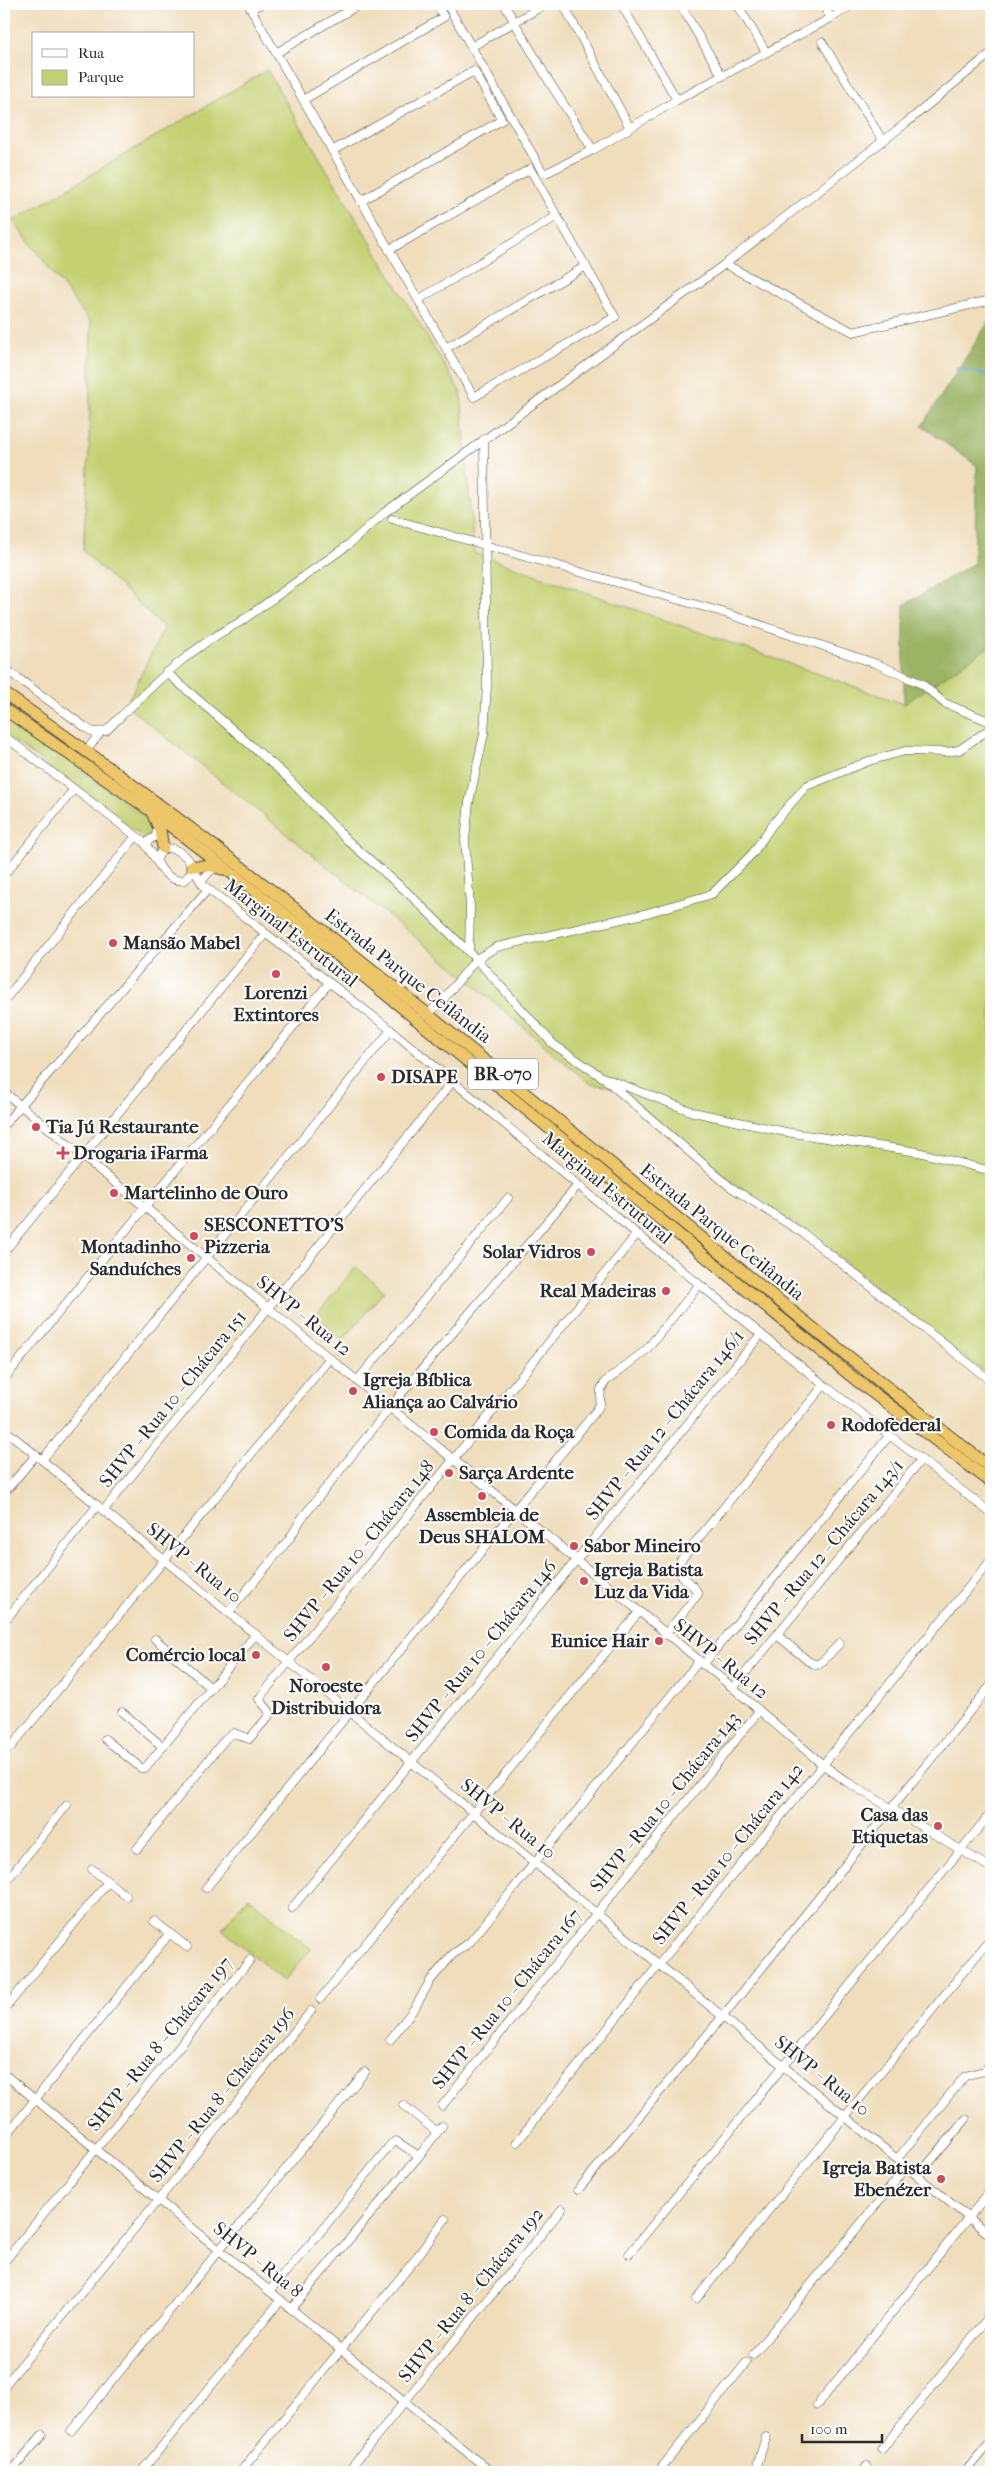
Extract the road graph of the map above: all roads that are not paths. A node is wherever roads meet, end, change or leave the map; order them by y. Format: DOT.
graph roads {
  1 [pos="261,4"];
  2 [pos="360,4"];
  3 [pos="436,4"];
  4 [pos="447,4"];
  5 [pos="504,4"];
  6 [pos="546,4"];
  7 [pos="563,4"];
  8 [pos="621,4"];
  9 [pos="680,4"];
  10 [pos="822,4"];
  11 [pos="854,4"];
  12 [pos="741,5"];
  13 [pos="249,7"];
  14 [pos="832,18"];
  15 [pos="515,22"];
  16 [pos="822,42"];
  17 [pos="471,47"];
  18 [pos="766,52"];
  19 [pos="276,53"];
  20 [pos="991,53"];
  21 [pos="722,76"];
  22 [pos="303,100"];
  23 [pos="677,100"];
  24 [pos="630,128"];
  25 [pos="883,141"];
  26 [pos="593,150"];
  27 [pos="332,151"];
  28 [pos="361,201"];
  29 [pos="557,216"];
  30 [pos="389,250"];
  31 [pos="724,264"];
  32 [pos="586,266"];
  33 [pos="418,300"];
  34 [pos="991,300"];
  35 [pos="446,348"];
  36 [pos="484,439"];
  37 [pos="392,519"];
  38 [pos="487,545"];
  39 [pos="4,668"];
  40 [pos="166,672"];
  41 [pos="4,693"];
  42 [pos="4,710"];
  43 [pos="991,722"];
  44 [pos="991,728"];
  45 [pos="100,733"];
  46 [pos="4,736"];
  47 [pos="87,750"];
  48 [pos="74,789"];
  49 [pos="154,816"];
  50 [pos="136,836"];
  51 [pos="145,842"];
  52 [pos="162,848"];
  53 [pos="156,860"];
  54 [pos="192,867"];
  55 [pos="219,868"];
  56 [pos="232,874"];
  57 [pos="4,875"];
  58 [pos="185,880"];
  59 [pos="204,885"];
  60 [pos="265,934"];
  61 [pos="468,952"];
  62 [pos="476,959"];
  63 [pos="329,982"];
  64 [pos="4,1001"];
  65 [pos="429,1013"];
  66 [pos="391,1030"];
  67 [pos="602,1077"];
  68 [pos="454,1081"];
  69 [pos="4,1092"];
  70 [pos="20,1105"];
  71 [pos="4,1125"];
  72 [pos="82,1156"];
  73 [pos="991,1170"];
  74 [pos="578,1185"];
  75 [pos="508,1198"];
  76 [pos="144,1207"];
  77 [pos="637,1234"];
  78 [pos="4,1252"];
  79 [pos="206,1257"];
  80 [pos="699,1285"];
  81 [pos="267,1308"];
  82 [pos="761,1334"];
  83 [pos="330,1358"];
  84 [pos="4,1379"];
  85 [pos="357,1381"];
  86 [pos="991,1381"];
  87 [pos="824,1385"];
  88 [pos="390,1408"];
  89 [pos="4,1428"];
  90 [pos="889,1436"];
  91 [pos="39,1458"];
  92 [pos="921,1460"];
  93 [pos="453,1461"];
  94 [pos="991,1468"];
  95 [pos="991,1482"];
  96 [pos="4,1493"];
  97 [pos="100,1508"];
  98 [pos="514,1511"];
  99 [pos="991,1513"];
  100 [pos="164,1560"];
  101 [pos="575,1560"];
  102 [pos="991,1560"];
  103 [pos="229,1612"];
  104 [pos="639,1612"];
  105 [pos="4,1622"];
  106 [pos="256,1634"];
  107 [pos="665,1635"];
  108 [pos="776,1635"];
  109 [pos="155,1639"];
  110 [pos="840,1643"];
  111 [pos="289,1661"];
  112 [pos="701,1663"];
  113 [pos="991,1685"];
  114 [pos="211,1688"];
  115 [pos="733,1688"];
  116 [pos="760,1711"];
  117 [pos="122,1712"];
  118 [pos="350,1712"];
  119 [pos="725,1736"];
  120 [pos="105,1739"];
  121 [pos="11,1747"];
  122 [pos="163,1747"];
  123 [pos="412,1762"];
  124 [pos="822,1764"];
  125 [pos="712,1769"];
  126 [pos="67,1805"];
  127 [pos="890,1809"];
  128 [pos="474,1812"];
  129 [pos="991,1813"];
  130 [pos="138,1849"];
  131 [pos="960,1851"];
  132 [pos="536,1863"];
  133 [pos="991,1868"];
  134 [pos="92,1869"];
  135 [pos="108,1882"];
  136 [pos="4,1884"];
  137 [pos="206,1888"];
  138 [pos="126,1896"];
  139 [pos="292,1908"];
  140 [pos="597,1913"];
  141 [pos="154,1921"];
  142 [pos="170,1933"];
  143 [pos="991,1938"];
  144 [pos="187,1947"];
  145 [pos="250,1960"];
  146 [pos="660,1964"];
  147 [pos="320,1999"];
  148 [pos="4,2010"];
  149 [pos="311,2011"];
  150 [pos="723,2016"];
  151 [pos="390,2040"];
  152 [pos="991,2064"];
  153 [pos="783,2065"];
  154 [pos="365,2072"];
  155 [pos="4,2074"];
  156 [pos="34,2099"];
  157 [pos="403,2106"];
  158 [pos="442,2106"];
  159 [pos="846,2116"];
  160 [pos="966,2119"];
  161 [pos="4,2138"];
  162 [pos="517,2142"];
  163 [pos="96,2149"];
  164 [pos="419,2156"];
  165 [pos="897,2159"];
  166 [pos="907,2167"];
  167 [pos="918,2176"];
  168 [pos="578,2190"];
  169 [pos="991,2190"];
  170 [pos="158,2200"];
  171 [pos="562,2208"];
  172 [pos="969,2217"];
  173 [pos="445,2219"];
  174 [pos="991,2236"];
  175 [pos="219,2250"];
  176 [pos="629,2254"];
  177 [pos="4,2262"];
  178 [pos="269,2291"];
  179 [pos="696,2299"];
  180 [pos="281,2300"];
  181 [pos="291,2309"];
  182 [pos="991,2314"];
  183 [pos="342,2349"];
  184 [pos="753,2354"];
  185 [pos="746,2363"];
  186 [pos="4,2386"];
  187 [pos="405,2402"];
  188 [pos="816,2405"];
  189 [pos="70,2431"];
  190 [pos="42,2435"];
  191 [pos="766,2437"];
  192 [pos="991,2441"];
  193 [pos="882,2449"];
  194 [pos="11,2472"];
  195 [pos="141,2472"];
  196 [pos="240,2472"];
  197 [pos="347,2472"];
  198 [pos="490,2472"];
  199 [pos="658,2472"];
  200 [pos="755,2472"];
  201 [pos="965,2472"];
  1 -- 13 [label="street"];
  2 -- 19 [label="street"];
  3 -- 22 [label="street"];
  4 -- 17 [label="street"];
  5 -- 15 [label="street"];
  6 -- 15 [label="street"];
  7 -- 24 [label="street"];
  8 -- 23 [label="street"];
  9 -- 21 [label="street"];
  10 -- 14 [label="street"];
  11 -- 14 [label="street"];
  12 -- 18 [label="street"];
  13 -- 19 [label="street"];
  14 -- 18 [label="street"];
  15 -- 17 [label="street"];
  15 -- 26 [label="street"];
  16 -- 25 [label="street"];
  17 -- 26 [label="street"];
  18 -- 21 [label="street"];
  19 -- 22 [label="street"];
  20 -- 25 [label="street"];
  21 -- 23 [label="street"];
  22 -- 27 [label="street"];
  23 -- 24 [label="street"];
  24 -- 26 [label="street"];
  25 -- 31 [label="street"];
  27 -- 28 [label="street"];
  27 -- 28 [label="street"];
  28 -- 30 [label="street"];
  29 -- 30 [label="street"];
  29 -- 32 [label="street"];
  29 -- 33 [label="street"];
  30 -- 33 [label="street"];
  31 -- 34 [label="street"];
  31 -- 36 [label="street"];
  32 -- 35 [label="street"];
  32 -- 35 [label="street"];
  33 -- 35 [label="street"];
  36 -- 38 [label="street"];
  36 -- 40 [label="street"];
  37 -- 38 [label="street"];
  38 -- 43 [label="street"];
  38 -- 61 [label="street"];
  39 -- 45 [label="street"];
  40 -- 45 [label="street"];
  40 -- 61 [label="street"];
  41 -- 47 [label="highway, Estrada Parque Ceilândia / BR-070"];
  42 -- 49 [label="highway, Estrada Parque Ceilândia / BR-070"];
  44 -- 62 [label="street"];
  45 -- 47 [label="street"];
  46 -- 48 [label="street"];
  47 -- 65 [label="highway, Estrada Parque Ceilândia / BR-070"];
  48 -- 50 [label="street"];
  48 -- 57 [label="street"];
  49 -- 51 [label="street"];
  49 -- 52 [label="highway"];
  49 -- 56 [label="highway, Estrada Parque Ceilândia / BR-070"];
  50 -- 51 [label="street"];
  50 -- 64 [label="street"];
  51 -- 52 [label="street"];
  51 -- 53 [label="street"];
  52 -- 53 [label="street"];
  52 -- 54 [label="street"];
  53 -- 58 [label="street"];
  54 -- 55 [label="highway"];
  54 -- 58 [label="street"];
  54 -- 59 [label="street, Marginal Estrutural"];
  55 -- 56 [label="highway"];
  55 -- 59 [label="street"];
  56 -- 95 [label="highway, Estrada Parque Ceilândia / BR-070"];
  58 -- 59 [label="street, Marginal Estrutural"];
  59 -- 60 [label="street, Marginal Estrutural"];
  59 -- 70 [label="street"];
  60 -- 63 [label="street, Marginal Estrutural"];
  60 -- 72 [label="street"];
  61 -- 62 [label="street"];
  62 -- 65 [label="street"];
  62 -- 67 [label="street"];
  63 -- 66 [label="street, Marginal Estrutural"];
  63 -- 76 [label="street"];
  65 -- 94 [label="highway, Estrada Parque Ceilândia / BR-070"];
  66 -- 68 [label="street, Marginal Estrutural"];
  66 -- 79 [label="street"];
  67 -- 73 [label="street"];
  67 -- 86 [label="street"];
  68 -- 74 [label="street, Marginal Estrutural"];
  68 -- 81 [label="street, SHVP - Rua 10 - Chácara 151"];
  69 -- 70 [label="street, SHVP - Rua 12"];
  70 -- 71 [label="street"];
  70 -- 72 [label="street, SHVP - Rua 12"];
  72 -- 76 [label="street, SHVP - Rua 12"];
  72 -- 78 [label="street"];
  74 -- 77 [label="street, Marginal Estrutural"];
  74 -- 88 [label="street"];
  75 -- 85 [label="street"];
  76 -- 79 [label="street, SHVP - Rua 12"];
  76 -- 84 [label="street"];
  77 -- 80 [label="street, Marginal Estrutural"];
  77 -- 93 [label="street, SHVP - Rua 10 - Chácara 148"];
  79 -- 81 [label="street, SHVP - Rua 12"];
  79 -- 91 [label="street"];
  80 -- 82 [label="street, Marginal Estrutural"];
  80 -- 98 [label="street"];
  81 -- 83 [label="street, SHVP - Rua 12"];
  81 -- 97 [label="street, SHVP - Rua 10 - Chácara 151"];
  82 -- 87 [label="street, Marginal Estrutural"];
  82 -- 101 [label="street, SHVP - Rua 12 - Chácara 146/1"];
  83 -- 85 [label="street, SHVP - Rua 12"];
  83 -- 100 [label="street"];
  85 -- 88 [label="street, SHVP - Rua 12"];
  87 -- 90 [label="street, Marginal Estrutural"];
  87 -- 107 [label="street"];
  88 -- 93 [label="street, SHVP - Rua 12"];
  88 -- 103 [label="street"];
  89 -- 91 [label="street, SHVP - Rua 10"];
  90 -- 92 [label="street, Marginal Estrutural"];
  90 -- 112 [label="street"];
  91 -- 96 [label="street"];
  91 -- 97 [label="street, SHVP - Rua 10"];
  92 -- 99 [label="street, Marginal Estrutural"];
  92 -- 108 [label="street, SHVP - Rua 12 - Chácara 143/1"];
  93 -- 98 [label="street, SHVP - Rua 12"];
  93 -- 111 [label="street, SHVP - Rua 10 - Chácara 148"];
  97 -- 100 [label="street, SHVP - Rua 10"];
  97 -- 105 [label="street, SHVP - Rua 10 - Chácara 151"];
  98 -- 101 [label="street, SHVP - Rua 12"];
  98 -- 118 [label="street"];
  100 -- 103 [label="street, SHVP - Rua 10"];
  100 -- 121 [label="street"];
  101 -- 104 [label="street, SHVP - Rua 12"];
  101 -- 123 [label="street, SHVP - Rua 10 - Chácara 146"];
  102 -- 124 [label="street, SHVP - Rua 10 - Chácara 142"];
  103 -- 106 [label="street, SHVP - Rua 10"];
  104 -- 107 [label="street, SHVP - Rua 12"];
  104 -- 128 [label="street"];
  106 -- 111 [label="street, SHVP - Rua 10"];
  106 -- 114 [label="street"];
  107 -- 112 [label="street, SHVP - Rua 12"];
  108 -- 110 [label="street"];
  108 -- 115 [label="street, SHVP - Rua 12 - Chácara 143/1"];
  109 -- 114 [label="street"];
  111 -- 118 [label="street, SHVP - Rua 10"];
  111 -- 130 [label="street, SHVP - Rua 10 - Chácara 148"];
  112 -- 115 [label="street, SHVP - Rua 12"];
  112 -- 132 [label="street"];
  113 -- 127 [label="street"];
  114 -- 122 [label="street"];
  115 -- 116 [label="street, SHVP - Rua 12"];
  116 -- 124 [label="street, SHVP - Rua 12"];
  116 -- 125 [label="street, SHVP - Rua 10 - Chácara 143"];
  117 -- 122 [label="street"];
  118 -- 123 [label="street, SHVP - Rua 10"];
  118 -- 137 [label="street"];
  119 -- 125 [label="street"];
  120 -- 122 [label="street"];
  123 -- 128 [label="street, SHVP - Rua 10"];
  123 -- 139 [label="street, SHVP - Rua 10 - Chácara 146"];
  124 -- 127 [label="street, SHVP - Rua 12"];
  124 -- 146 [label="street, SHVP - Rua 10 - Chácara 142"];
  125 -- 140 [label="street, SHVP - Rua 10 - Chácara 143"];
  126 -- 136 [label="street"];
  127 -- 131 [label="street, SHVP - Rua 12"];
  127 -- 150 [label="street"];
  128 -- 132 [label="street, SHVP - Rua 10"];
  128 -- 147 [label="street"];
  129 -- 131 [label="street"];
  131 -- 133 [label="street, SHVP - Rua 12"];
  131 -- 153 [label="street"];
  132 -- 140 [label="street, SHVP - Rua 10"];
  132 -- 151 [label="street"];
  134 -- 135 [label="street"];
  135 -- 138 [label="street"];
  135 -- 148 [label="street"];
  140 -- 146 [label="street, SHVP - Rua 10"];
  140 -- 158 [label="street, SHVP - Rua 10 - Chácara 167"];
  141 -- 142 [label="street"];
  142 -- 144 [label="street"];
  142 -- 156 [label="street"];
  143 -- 159 [label="street"];
  145 -- 163 [label="street, SHVP - Rua 8 - Chácara 197"];
  146 -- 150 [label="street, SHVP - Rua 10"];
  146 -- 162 [label="street, SHVP - Rua 10 - Chácara 142"];
  149 -- 170 [label="street, SHVP - Rua 8 - Chácara 196"];
  150 -- 153 [label="street, SHVP - Rua 10"];
  150 -- 168 [label="street"];
  152 -- 165 [label="street"];
  153 -- 159 [label="street, SHVP - Rua 10"];
  153 -- 176 [label="street"];
  154 -- 175 [label="street"];
  155 -- 156 [label="street, SHVP - Rua 8"];
  156 -- 161 [label="street"];
  156 -- 163 [label="street, SHVP - Rua 8"];
  157 -- 164 [label="street"];
  159 -- 165 [label="street, SHVP - Rua 10"];
  159 -- 179 [label="street"];
  160 -- 167 [label="street"];
  163 -- 170 [label="street, SHVP - Rua 8"];
  163 -- 177 [label="street, SHVP - Rua 8 - Chácara 197"];
  164 -- 178 [label="street"];
  164 -- 181 [label="street"];
  165 -- 166 [label="street, SHVP - Rua 10"];
  166 -- 167 [label="street, SHVP - Rua 10"];
  166 -- 184 [label="street"];
  167 -- 172 [label="street, SHVP - Rua 10"];
  169 -- 172 [label="street"];
  170 -- 175 [label="street, SHVP - Rua 8"];
  170 -- 186 [label="street, SHVP - Rua 8 - Chácara 196"];
  171 -- 187 [label="street, SHVP - Rua 8 - Chácara 192"];
  172 -- 174 [label="street, SHVP - Rua 10"];
  172 -- 188 [label="street"];
  173 -- 183 [label="street"];
  175 -- 178 [label="street, SHVP - Rua 8"];
  175 -- 189 [label="street"];
  178 -- 180 [label="street, SHVP - Rua 8"];
  180 -- 181 [label="street, SHVP - Rua 8"];
  180 -- 195 [label="street"];
  181 -- 183 [label="street, SHVP - Rua 8"];
  182 -- 193 [label="street"];
  183 -- 187 [label="street, SHVP - Rua 8"];
  183 -- 196 [label="street"];
  185 -- 199 [label="street"];
  187 -- 197 [label="street, SHVP - Rua 8 - Chácara 192"];
  187 -- 198 [label="street, SHVP - Rua 8"];
  190 -- 194 [label="street"];
  191 -- 200 [label="street"];
  192 -- 201 [label="street"];
}
